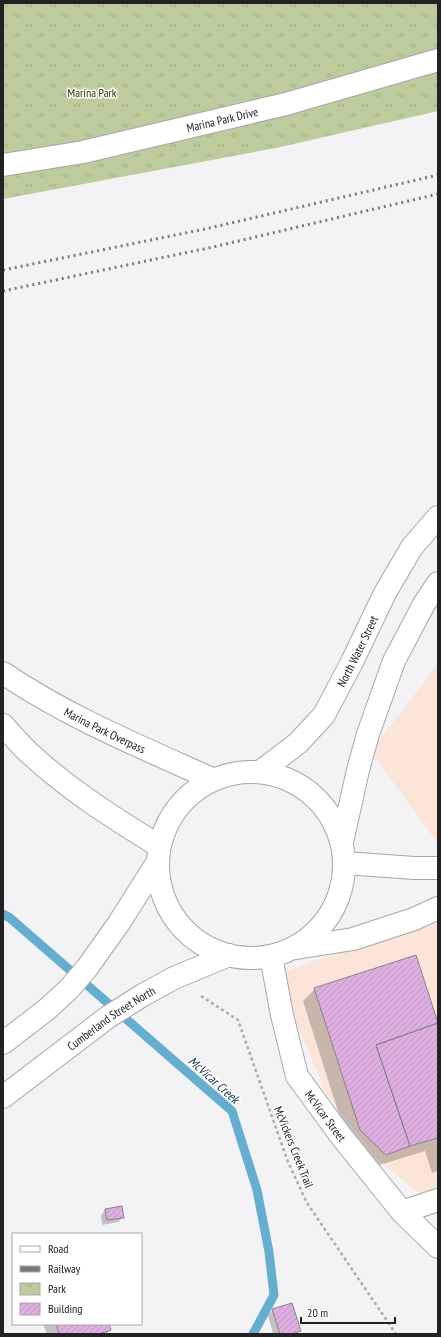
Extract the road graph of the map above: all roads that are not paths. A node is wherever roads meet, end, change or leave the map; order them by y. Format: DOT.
graph roads {
  1 [pos="438,60"];
  2 [pos="3,165"];
  3 [pos="438,516"];
  4 [pos="438,583"];
  5 [pos="3,673"];
  6 [pos="3,725"];
  7 [pos="260,772"];
  8 [pos="212,779"];
  9 [pos="343,852"];
  10 [pos="158,854"];
  11 [pos="438,868"];
  12 [pos="438,908"];
  13 [pos="281,953"];
  14 [pos="229,956"];
  15 [pos="3,1043"];
  16 [pos="4,1097"];
  17 [pos="438,1200"];
  18 [pos="402,1212"];
  19 [pos="438,1247"];
  1 -- 2 [label="main road, Marina Park Drive"];
  3 -- 7 [label="main road, North Water Street"];
  4 -- 9 [label="main road"];
  5 -- 8 [label="main road, Marina Park Overpass"];
  6 -- 10 [label="main road"];
  7 -- 8 [label="main road"];
  7 -- 9 [label="main road"];
  8 -- 10 [label="main road"];
  9 -- 11 [label="main road"];
  9 -- 13 [label="main road"];
  10 -- 14 [label="main road"];
  10 -- 15 [label="main road"];
  12 -- 13 [label="main road"];
  13 -- 14 [label="main road"];
  13 -- 18 [label="main road, McVicar Street"];
  14 -- 16 [label="main road, Cumberland Street North"];
  17 -- 18 [label="main road"];
  18 -- 19 [label="main road, McVicar Street"];
}
